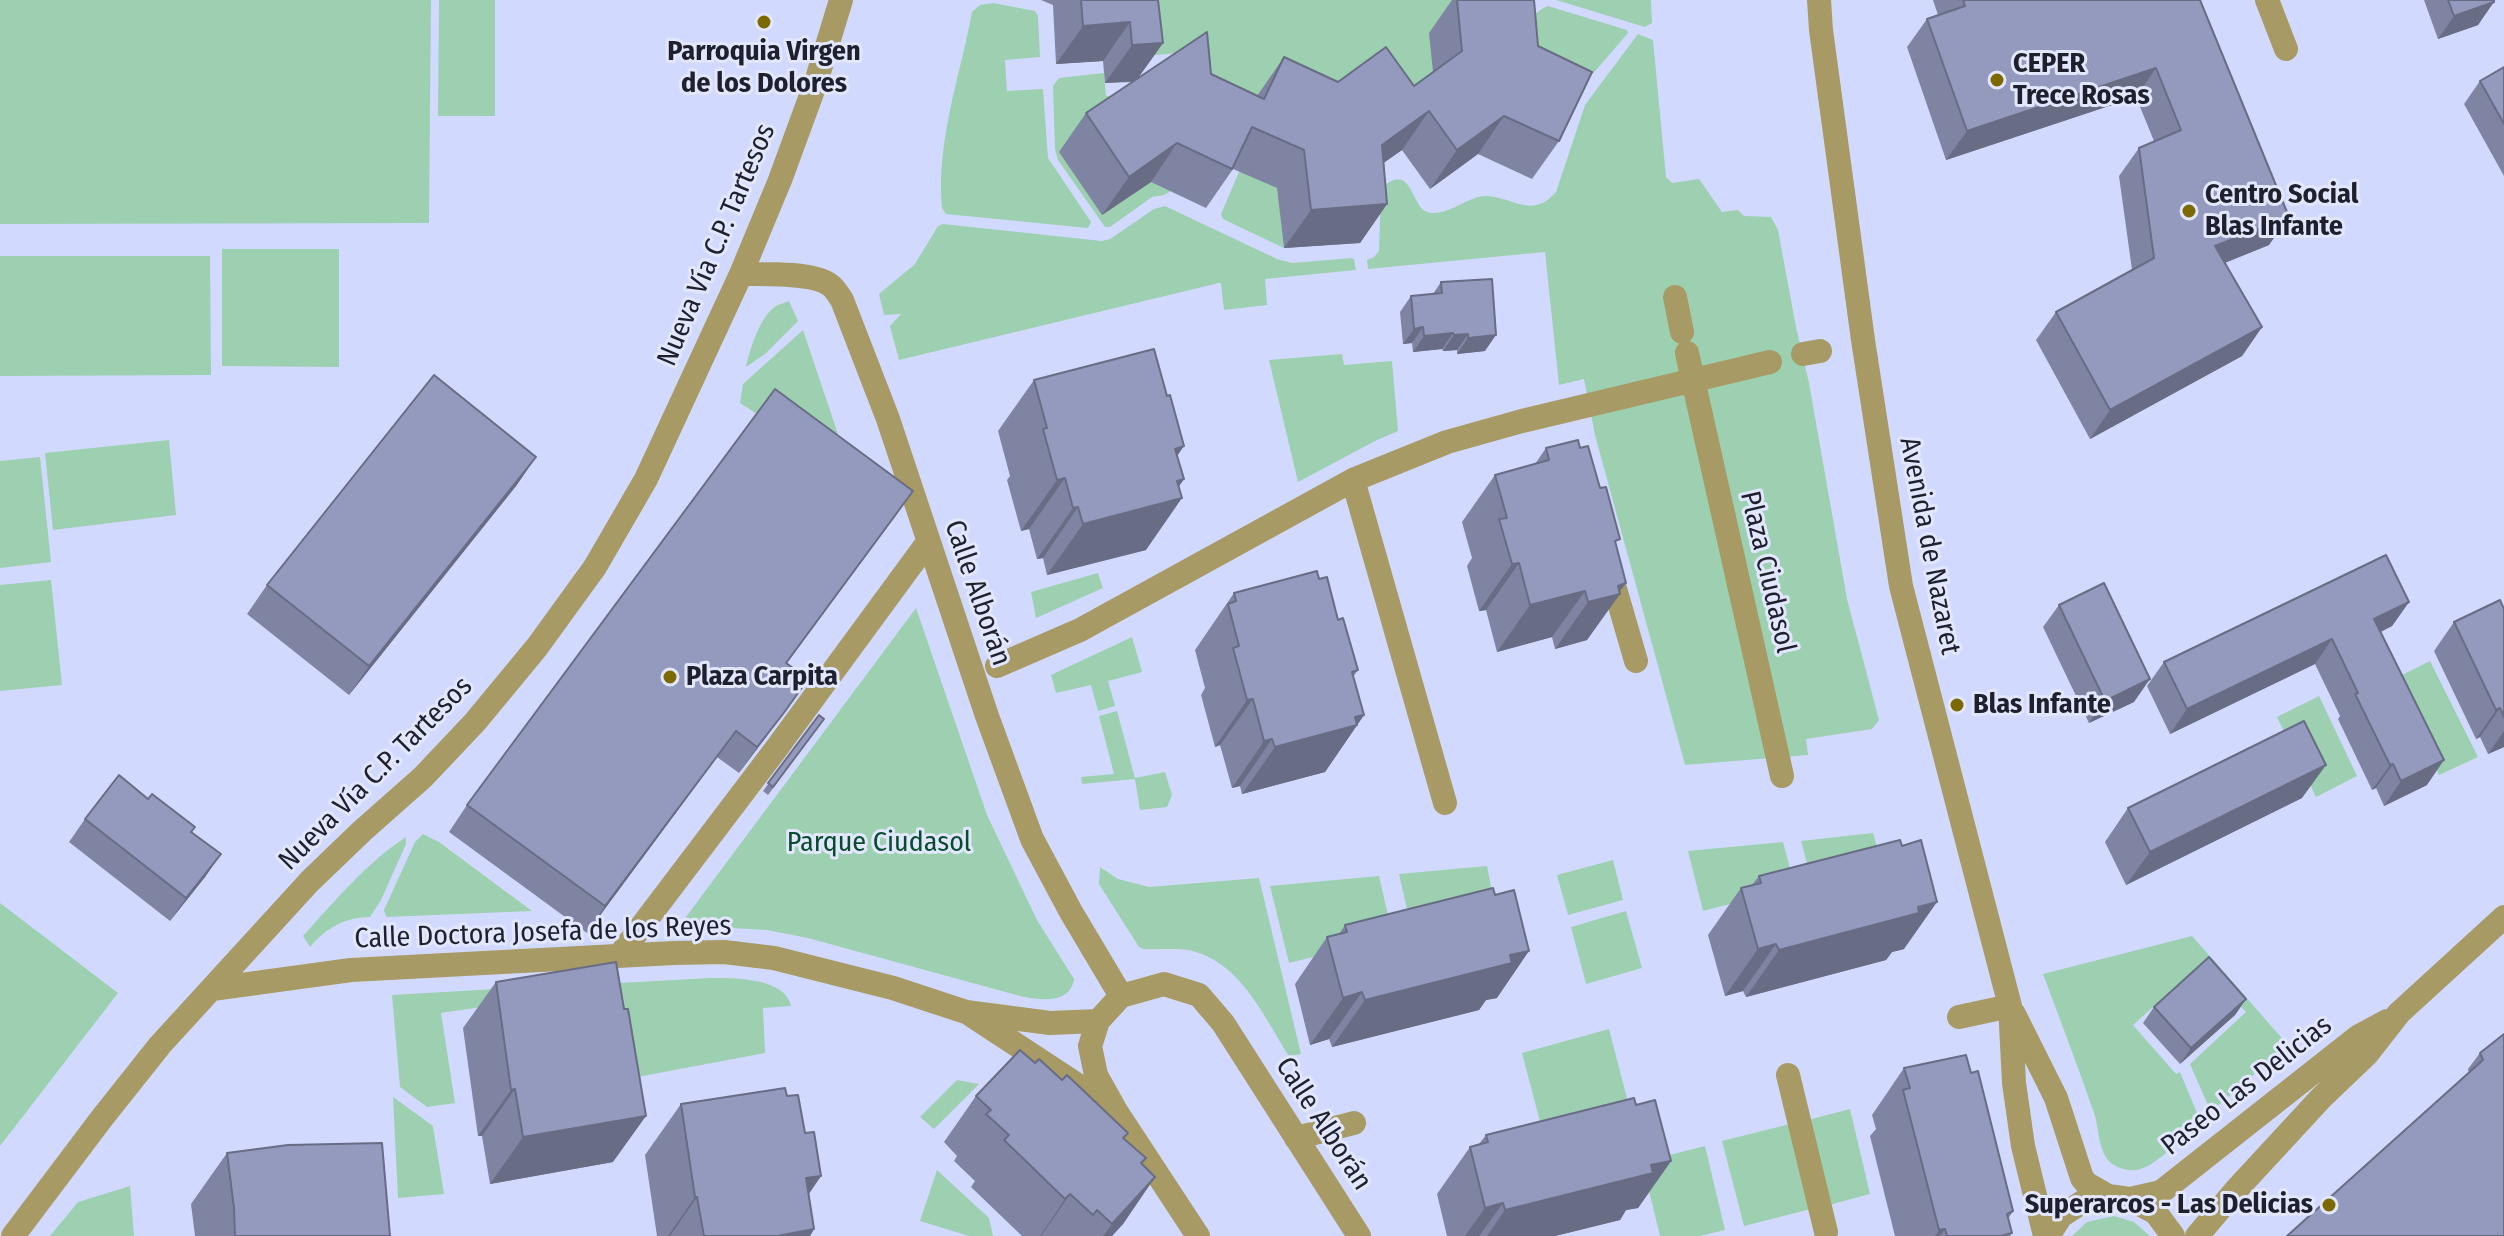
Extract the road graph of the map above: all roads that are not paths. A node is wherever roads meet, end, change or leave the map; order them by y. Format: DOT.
graph roads {
  1 [pos="841,0"];
  2 [pos="1819,0"];
  3 [pos="2267,0"];
  4 [pos="2286,49"];
  5 [pos="741,274"];
  6 [pos="1675,297"];
  7 [pos="1770,362"];
  8 [pos="1693,381"];
  9 [pos="1353,480"];
  10 [pos="928,542"];
  11 [pos="1602,543"];
  12 [pos="1636,661"];
  13 [pos="997,666"];
  14 [pos="1782,776"];
  15 [pos="1445,803"];
  16 [pos="2504,917"];
  17 [pos="619,956"];
  18 [pos="212,989"];
  19 [pos="1121,996"];
  20 [pos="2010,1006"];
  21 [pos="966,1012"];
  22 [pos="2399,1013"];
  23 [pos="1959,1017"];
  24 [pos="1098,1021"];
  25 [pos="1788,1075"];
  26 [pos="1116,1111"];
  27 [pos="1354,1123"];
  28 [pos="1296,1138"];
  29 [pos="2119,1197"];
  30 [pos="1826,1232"];
  31 [pos="13,1236"];
  32 [pos="1198,1236"];
  33 [pos="1359,1236"];
  34 [pos="2047,1236"];
  35 [pos="2173,1236"];
  36 [pos="2197,1236"];
  1 -- 5 [label="street, Nueva Vía C.P. Tartesos"];
  2 -- 20 [label="street, Avenida de Nazaret"];
  3 -- 4 [label="street"];
  5 -- 10 [label="street, Calle Alborán"];
  5 -- 18 [label="street, Nueva Vía C.P. Tartesos"];
  6 -- 8 [label="street, Plaza Ciudasol"];
  7 -- 8 [label="street"];
  8 -- 9 [label="street"];
  8 -- 14 [label="street, Plaza Ciudasol"];
  9 -- 13 [label="street"];
  9 -- 15 [label="street"];
  10 -- 17 [label="street"];
  10 -- 19 [label="street, Calle Alborán"];
  11 -- 12 [label="street"];
  16 -- 22 [label="street, Paseo Las Delicias"];
  17 -- 18 [label="street, Calle Doctora Josefa de los Reyes"];
  17 -- 21 [label="street, Calle Doctora Josefa de los Reyes"];
  18 -- 31 [label="street, Nueva Vía C.P. Tartesos"];
  19 -- 24 [label="street"];
  19 -- 28 [label="street, Calle Alborán"];
  20 -- 23 [label="street"];
  20 -- 29 [label="street"];
  20 -- 34 [label="street, Avenida de Nazaret"];
  21 -- 24 [label="street, Calle Doctora Josefa de los Reyes"];
  21 -- 26 [label="street, Calle Doctora Josefa de los Reyes"];
  22 -- 29 [label="street, Paseo Las Delicias"];
  22 -- 36 [label="street, Paseo Las Delicias"];
  24 -- 26 [label="street, Calle Doctora Josefa de los Reyes"];
  25 -- 30 [label="street"];
  26 -- 32 [label="street, Calle Doctora Josefa de los Reyes"];
  27 -- 28 [label="street"];
  28 -- 33 [label="street, Calle Alborán"];
  29 -- 34 [label="street, Paseo Las Delicias"];
  29 -- 35 [label="street"];
}
